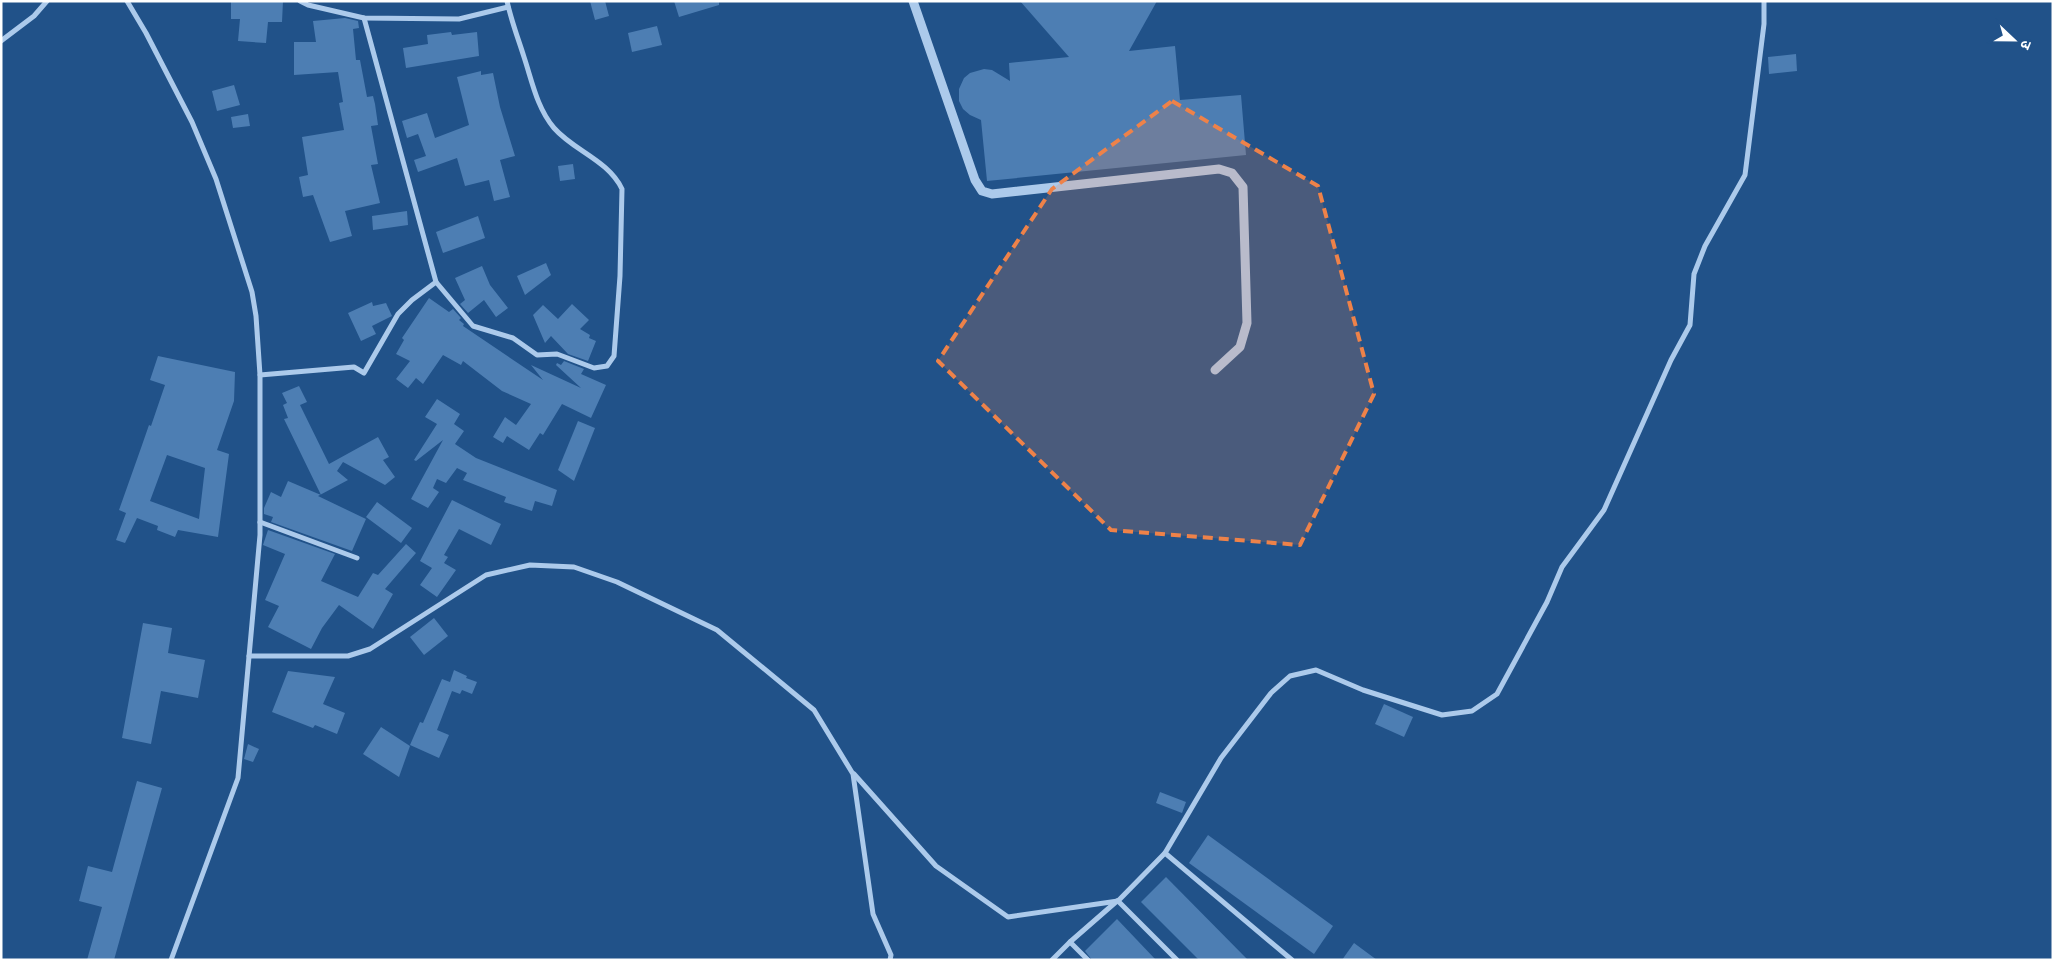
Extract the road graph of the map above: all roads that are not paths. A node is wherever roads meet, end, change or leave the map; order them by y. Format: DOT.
graph roads {
  1 [pos="47,1"];
  2 [pos="127,1"];
  3 [pos="300,1"];
  4 [pos="913,1"];
  5 [pos="1764,1"];
  6 [pos="507,4"];
  7 [pos="364,18"];
  8 [pos="1,41"];
  9 [pos="436,282"];
  10 [pos="1215,370"];
  11 [pos="260,375"];
  12 [pos="260,522"];
  13 [pos="357,558"];
  14 [pos="249,656"];
  15 [pos="853,774"];
  16 [pos="1165,853"];
  17 [pos="1118,901"];
  18 [pos="1070,942"];
  19 [pos="171,960"];
  20 [pos="890,960"];
  21 [pos="1052,960"];
  22 [pos="1088,960"];
  23 [pos="1177,960"];
  24 [pos="1292,960"];
  1 -- 8 [label="street"];
  2 -- 11 [label="street"];
  3 -- 7 [label="street"];
  4 -- 10 [label="street"];
  5 -- 16 [label="street"];
  6 -- 7 [label="street"];
  6 -- 9 [label="street"];
  7 -- 9 [label="street"];
  9 -- 11 [label="street"];
  11 -- 12 [label="street"];
  12 -- 13 [label="street"];
  12 -- 14 [label="street"];
  14 -- 15 [label="street"];
  14 -- 19 [label="street"];
  15 -- 17 [label="street"];
  15 -- 20 [label="street"];
  16 -- 17 [label="street"];
  16 -- 24 [label="street"];
  17 -- 18 [label="street"];
  17 -- 23 [label="street"];
  18 -- 21 [label="street"];
  18 -- 22 [label="street"];
}
